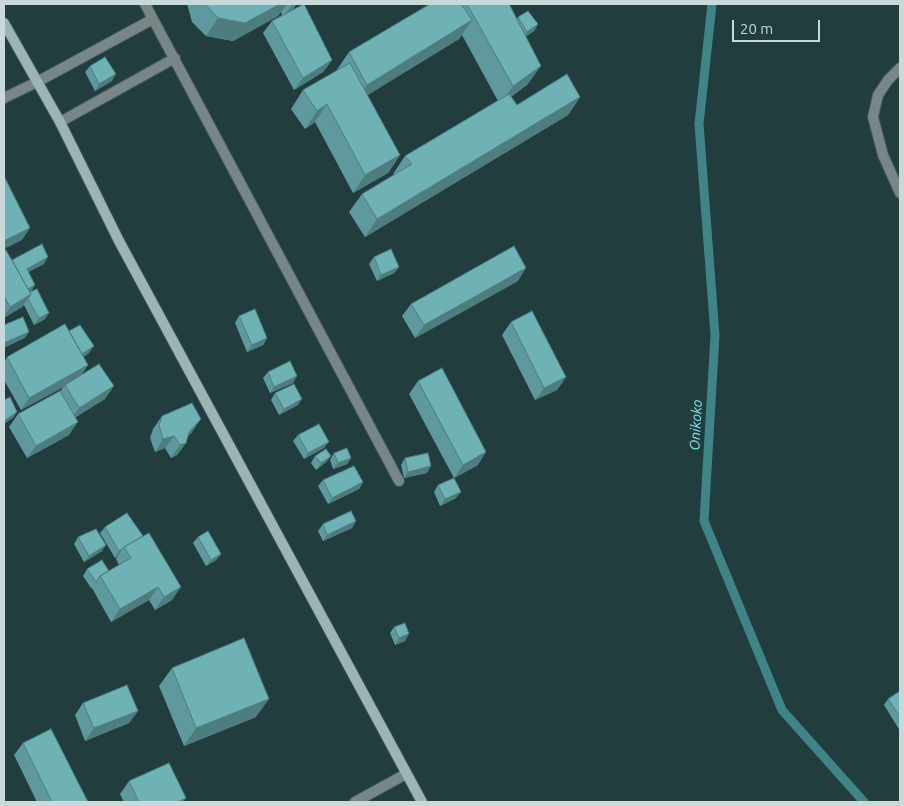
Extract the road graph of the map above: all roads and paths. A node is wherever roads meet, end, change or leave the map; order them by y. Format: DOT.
graph roads {
  1 [pos="145,4"];
  2 [pos="153,19"];
  3 [pos="4,23"];
  4 [pos="175,58"];
  5 [pos="900,68"];
  6 [pos="38,82"];
  7 [pos="4,98"];
  8 [pos="60,122"];
  9 [pos="900,192"];
  10 [pos="399,482"];
  11 [pos="406,774"];
  12 [pos="355,802"];
  13 [pos="422,802"];
  1 -- 2 [label="street"];
  2 -- 4 [label="street"];
  2 -- 6 [label="street"];
  3 -- 6 [label="main road"];
  4 -- 8 [label="street"];
  4 -- 10 [label="street"];
  5 -- 9 [label="street"];
  6 -- 7 [label="street"];
  6 -- 8 [label="main road"];
  8 -- 11 [label="main road"];
  11 -- 12 [label="street"];
  11 -- 13 [label="main road"];
}
